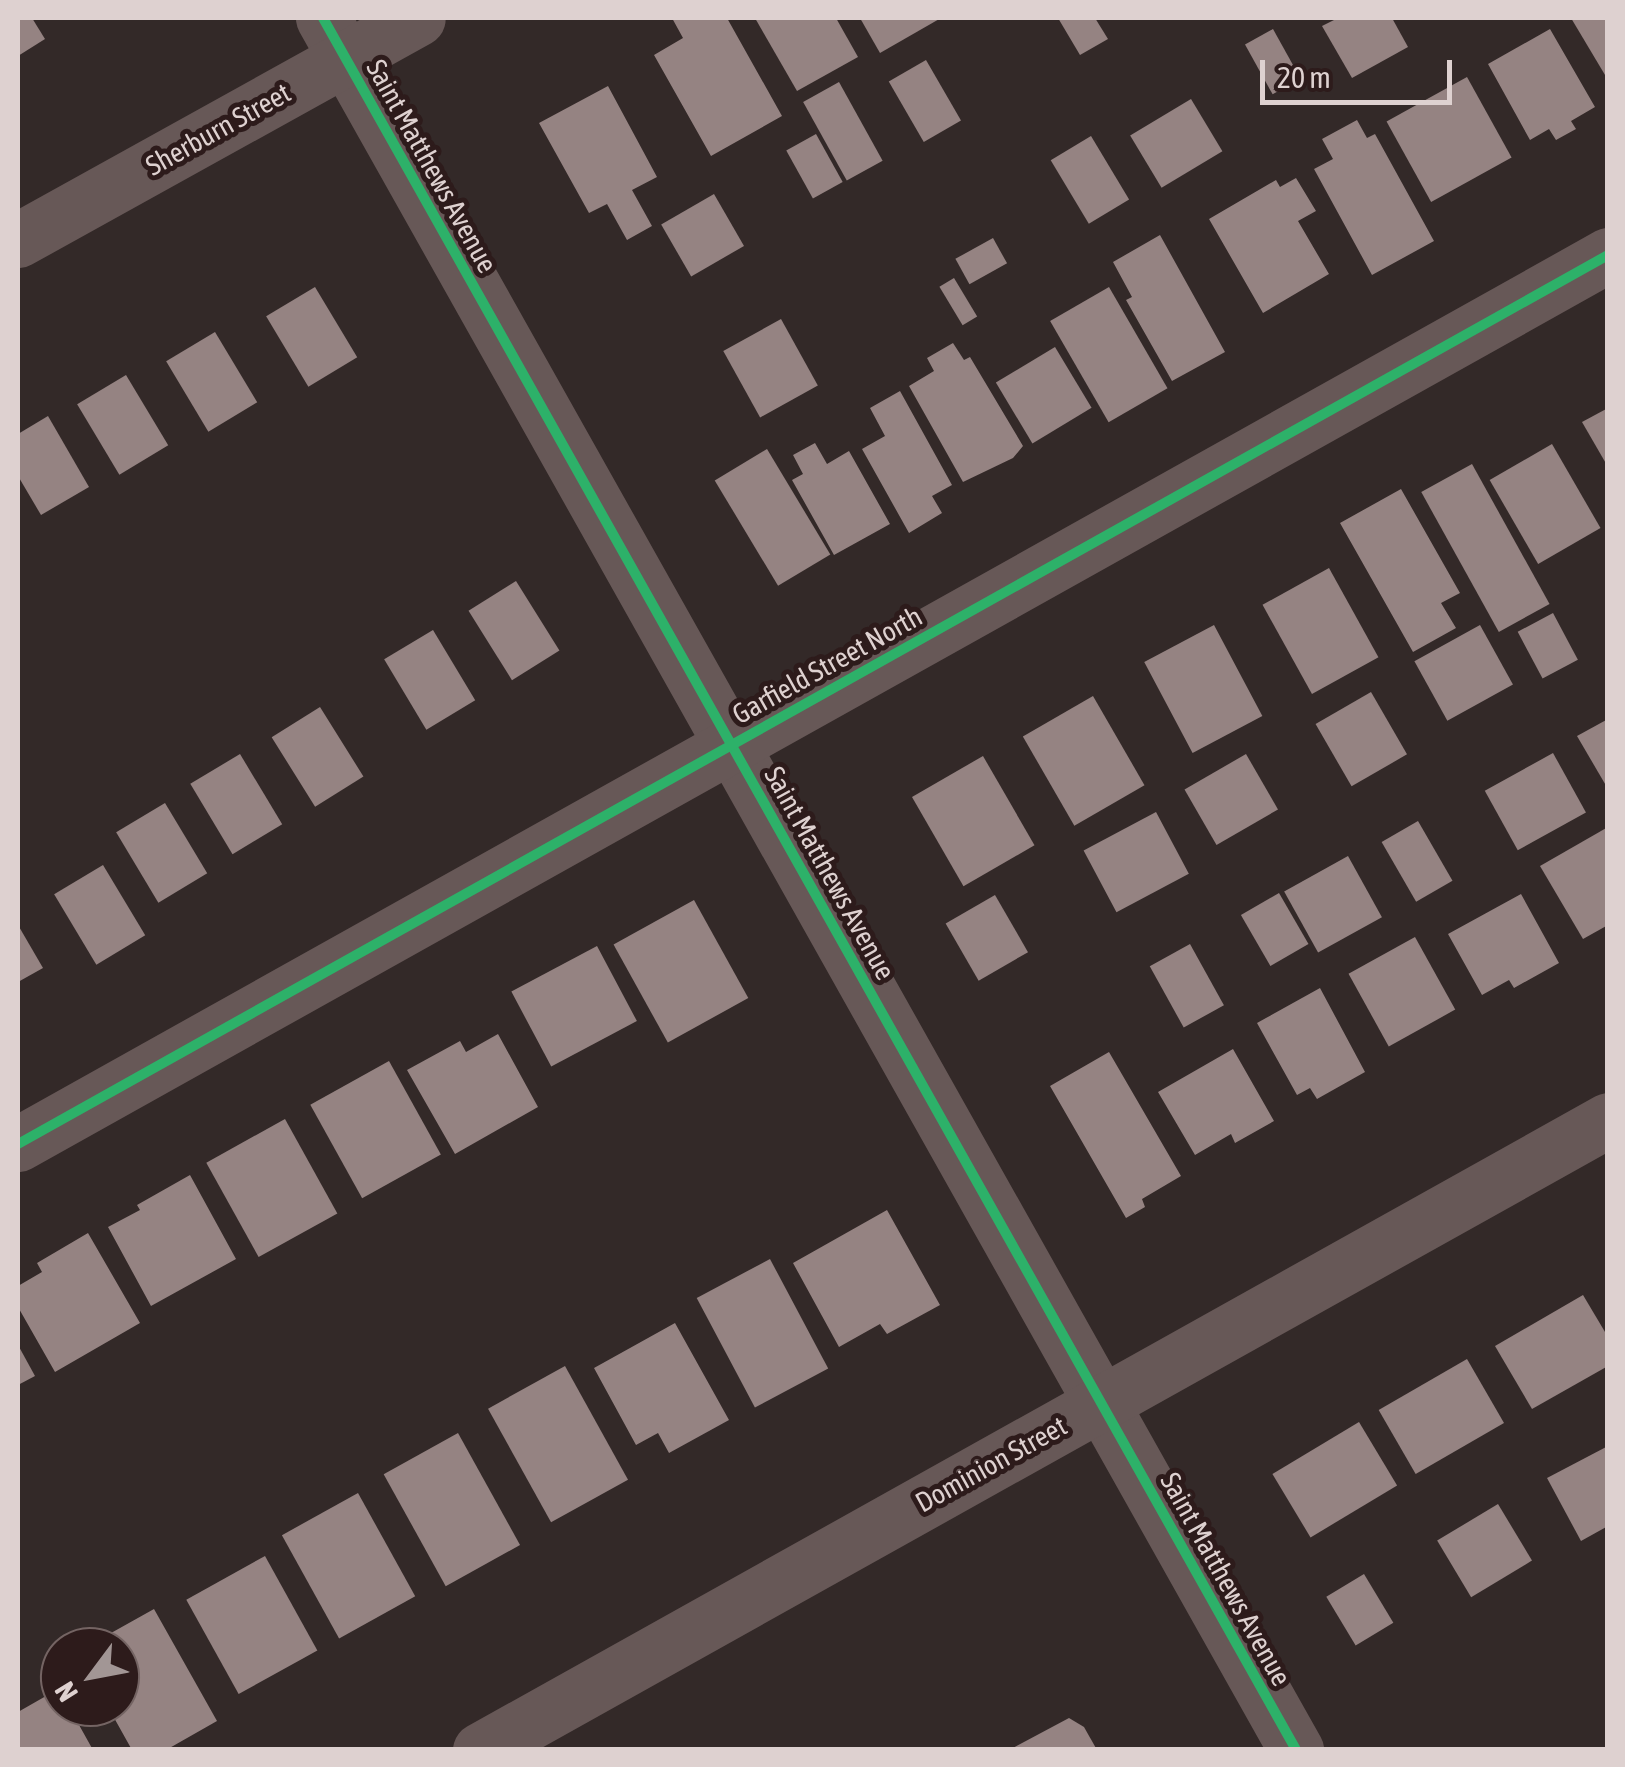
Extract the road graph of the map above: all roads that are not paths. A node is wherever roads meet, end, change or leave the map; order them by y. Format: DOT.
graph roads {
  1 [pos="418,18"];
  2 [pos="334,38"];
  3 [pos="18,240"];
  4 [pos="1608,255"];
  5 [pos="733,744"];
  6 [pos="1608,1120"];
  7 [pos="18,1144"];
  8 [pos="1102,1402"];
  9 [pos="480,1750"];
  10 [pos="1296,1750"];
  1 -- 2 [label="street, Sherburn Street"];
  2 -- 3 [label="street, Sherburn Street"];
  2 -- 5 [label="street, Saint Matthews Avenue"];
  4 -- 5 [label="street, Garfield Street North"];
  5 -- 7 [label="street, Garfield Street North"];
  5 -- 8 [label="street, Saint Matthews Avenue"];
  6 -- 8 [label="street, Dominion Street"];
  8 -- 9 [label="street, Dominion Street"];
  8 -- 10 [label="street, Saint Matthews Avenue"];
}
